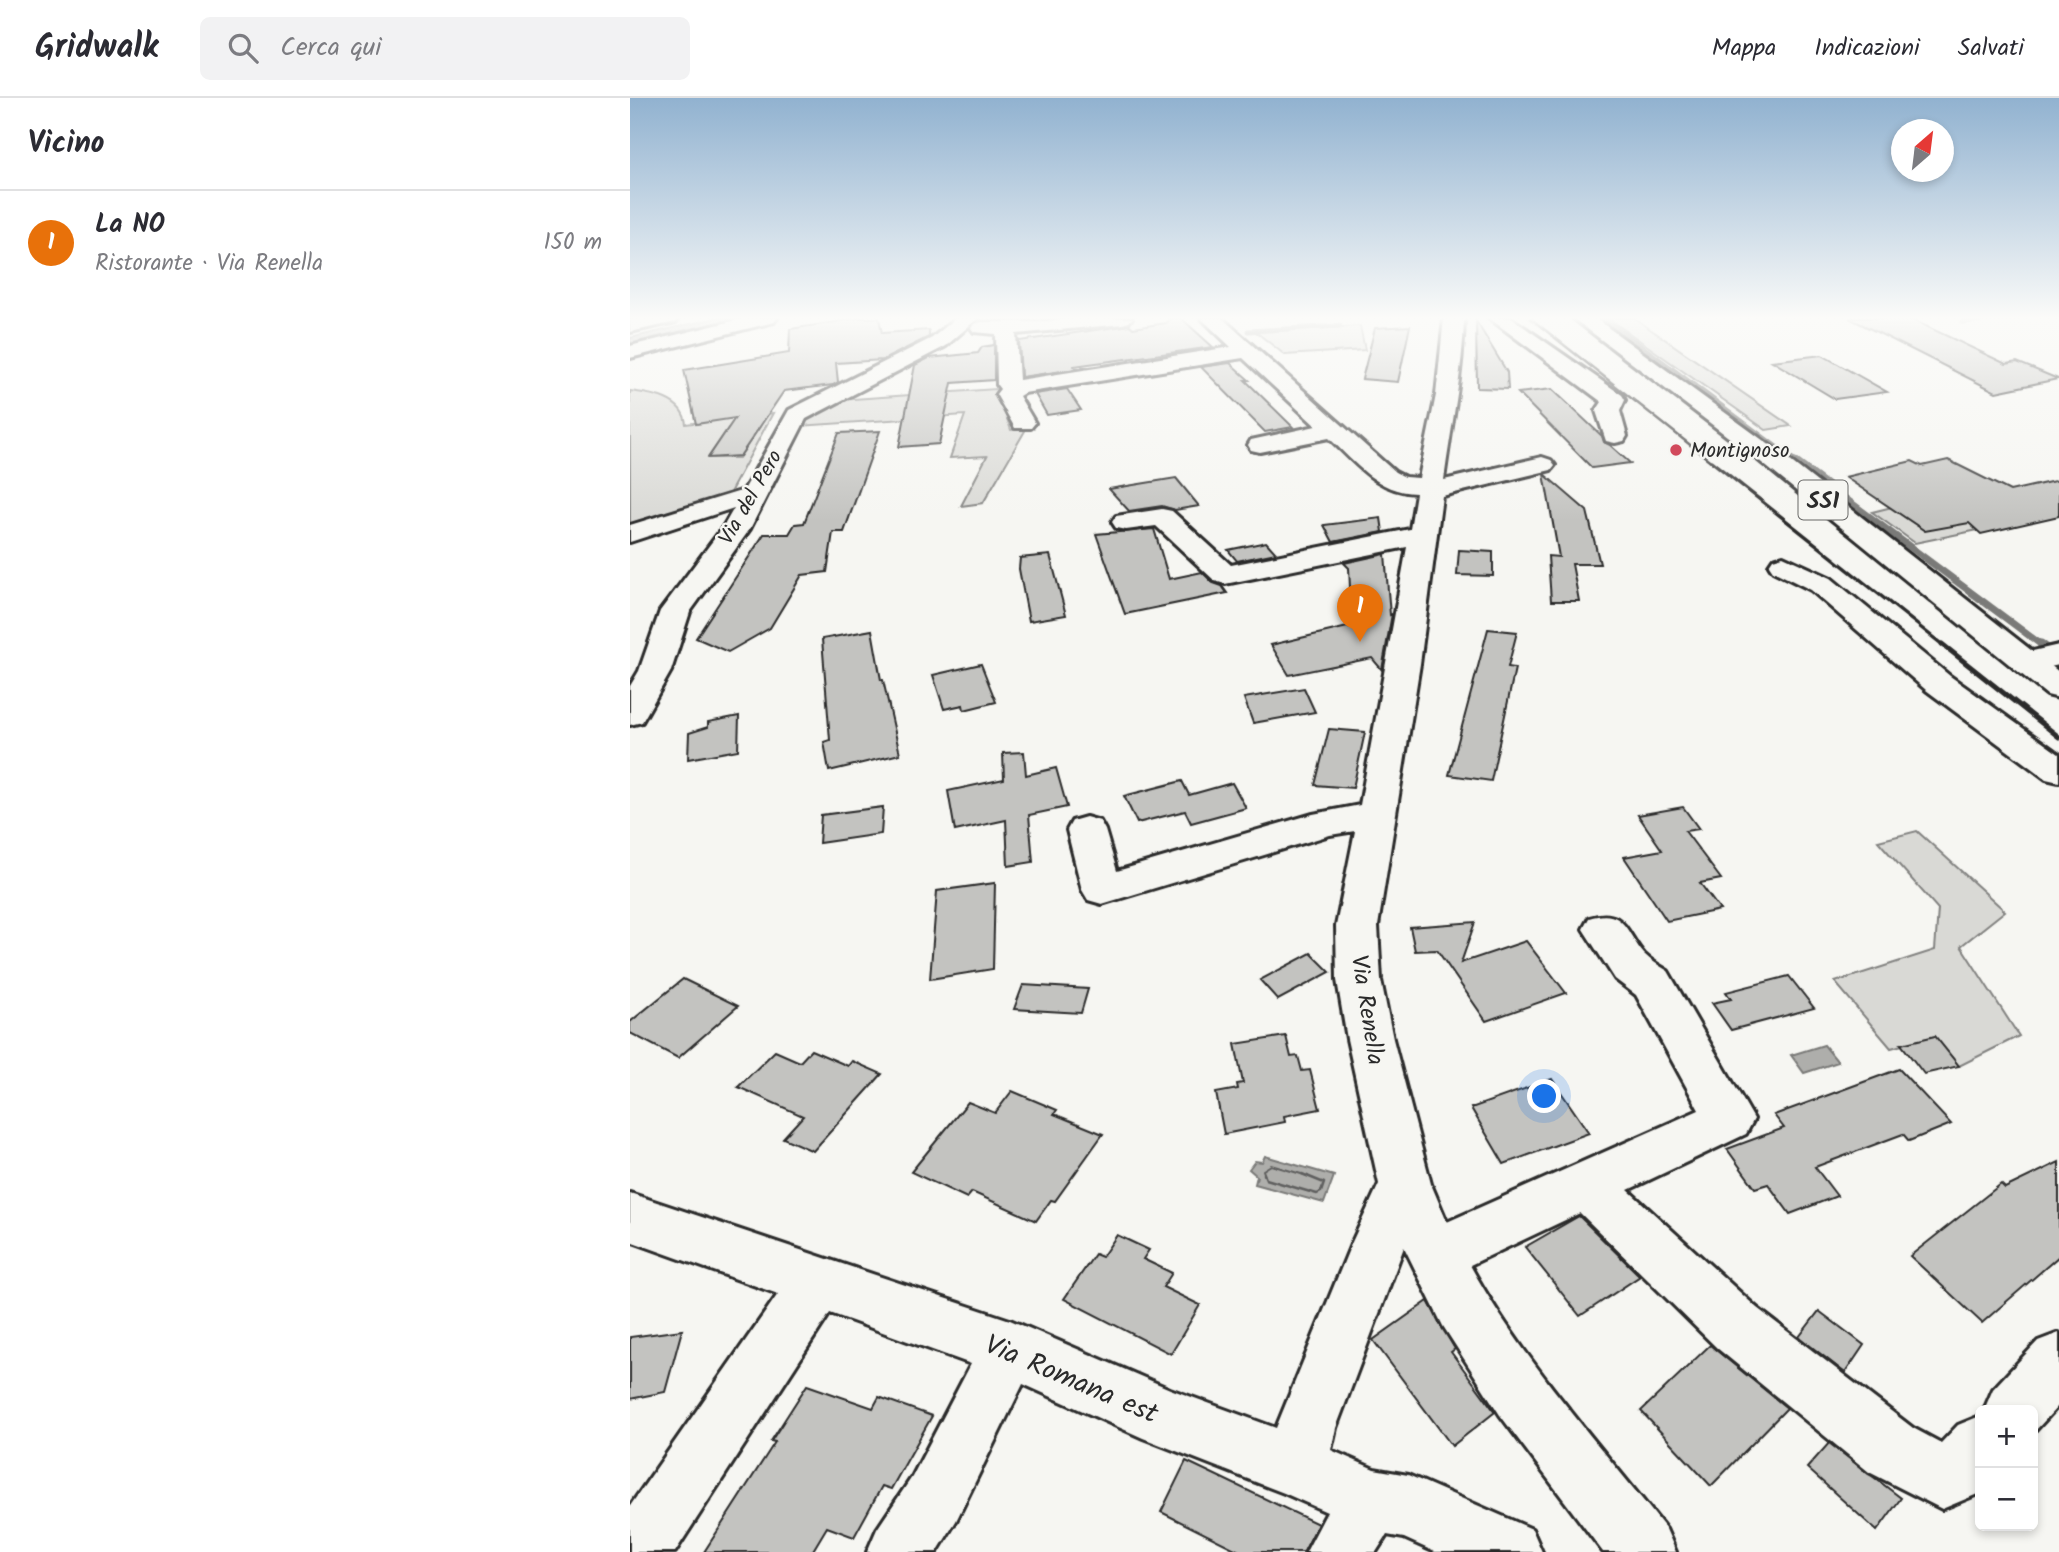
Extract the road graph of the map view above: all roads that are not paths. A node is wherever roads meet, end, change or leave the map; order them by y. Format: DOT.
graph roads {
  1 [pos="854,386"];
  2 [pos="1008,386"];
  3 [pos="1024,386"];
  4 [pos="1286,386"];
  5 [pos="1448,386"];
  6 [pos="1597,386"];
  7 [pos="1674,386"];
  8 [pos="1017,387"];
  9 [pos="1023,423"];
  10 [pos="1333,430"];
  11 [pos="1615,436"];
  12 [pos="1259,445"];
  13 [pos="1542,465"];
  14 [pos="1432,489"];
  15 [pos="752,497"];
  16 [pos="1126,522"];
  17 [pos="630,534"];
  18 [pos="1424,535"];
  19 [pos="1783,565"];
  20 [pos="2042,658"];
  21 [pos="2059,688"];
  22 [pos="630,715"];
  23 [pos="2059,771"];
  24 [pos="1376,815"];
  25 [pos="1086,830"];
  26 [pos="1604,929"];
  27 [pos="1405,1184"];
  28 [pos="1587,1185"];
  29 [pos="630,1217"];
  30 [pos="1436,1254"];
  31 [pos="819,1281"];
  32 [pos="1010,1349"];
  33 [pos="2059,1362"];
  34 [pos="2019,1405"];
  35 [pos="1975,1452"];
  36 [pos="1296,1466"];
  37 [pos="1372,1500"];
  38 [pos="637,1552"];
  39 [pos="900,1552"];
  40 [pos="1339,1552"];
  41 [pos="1509,1552"];
  42 [pos="1643,1552"];
  1 -- 15 [label="street, Via del Pero"];
  2 -- 8 [label="street"];
  3 -- 8 [label="street"];
  4 -- 10 [label="street"];
  5 -- 14 [label="street, Via Renella"];
  6 -- 11 [label="street"];
  7 -- 20 [label="street, SS1"];
  8 -- 9 [label="street"];
  10 -- 12 [label="street"];
  10 -- 14 [label="street"];
  13 -- 14 [label="street"];
  14 -- 18 [label="street, Via Renella"];
  15 -- 17 [label="street"];
  15 -- 22 [label="street, Via del Pero"];
  16 -- 18 [label="street"];
  18 -- 24 [label="street, Via Renella"];
  19 -- 23 [label="street"];
  20 -- 21 [label="street, SS1"];
  24 -- 25 [label="street"];
  24 -- 27 [label="street, Via Renella"];
  26 -- 28 [label="street"];
  27 -- 30 [label="street, Via Renella"];
  27 -- 36 [label="street"];
  28 -- 30 [label="street"];
  28 -- 35 [label="street"];
  29 -- 31 [label="street, Via Romana est"];
  30 -- 42 [label="street, Via Renella"];
  31 -- 32 [label="street, Via Romana est"];
  31 -- 38 [label="street"];
  32 -- 36 [label="street, Via Romana est"];
  32 -- 39 [label="street"];
  33 -- 34 [label="street"];
  36 -- 37 [label="street, Via Romana est"];
  37 -- 40 [label="street"];
  37 -- 41 [label="street, Via Romana est"];
}
